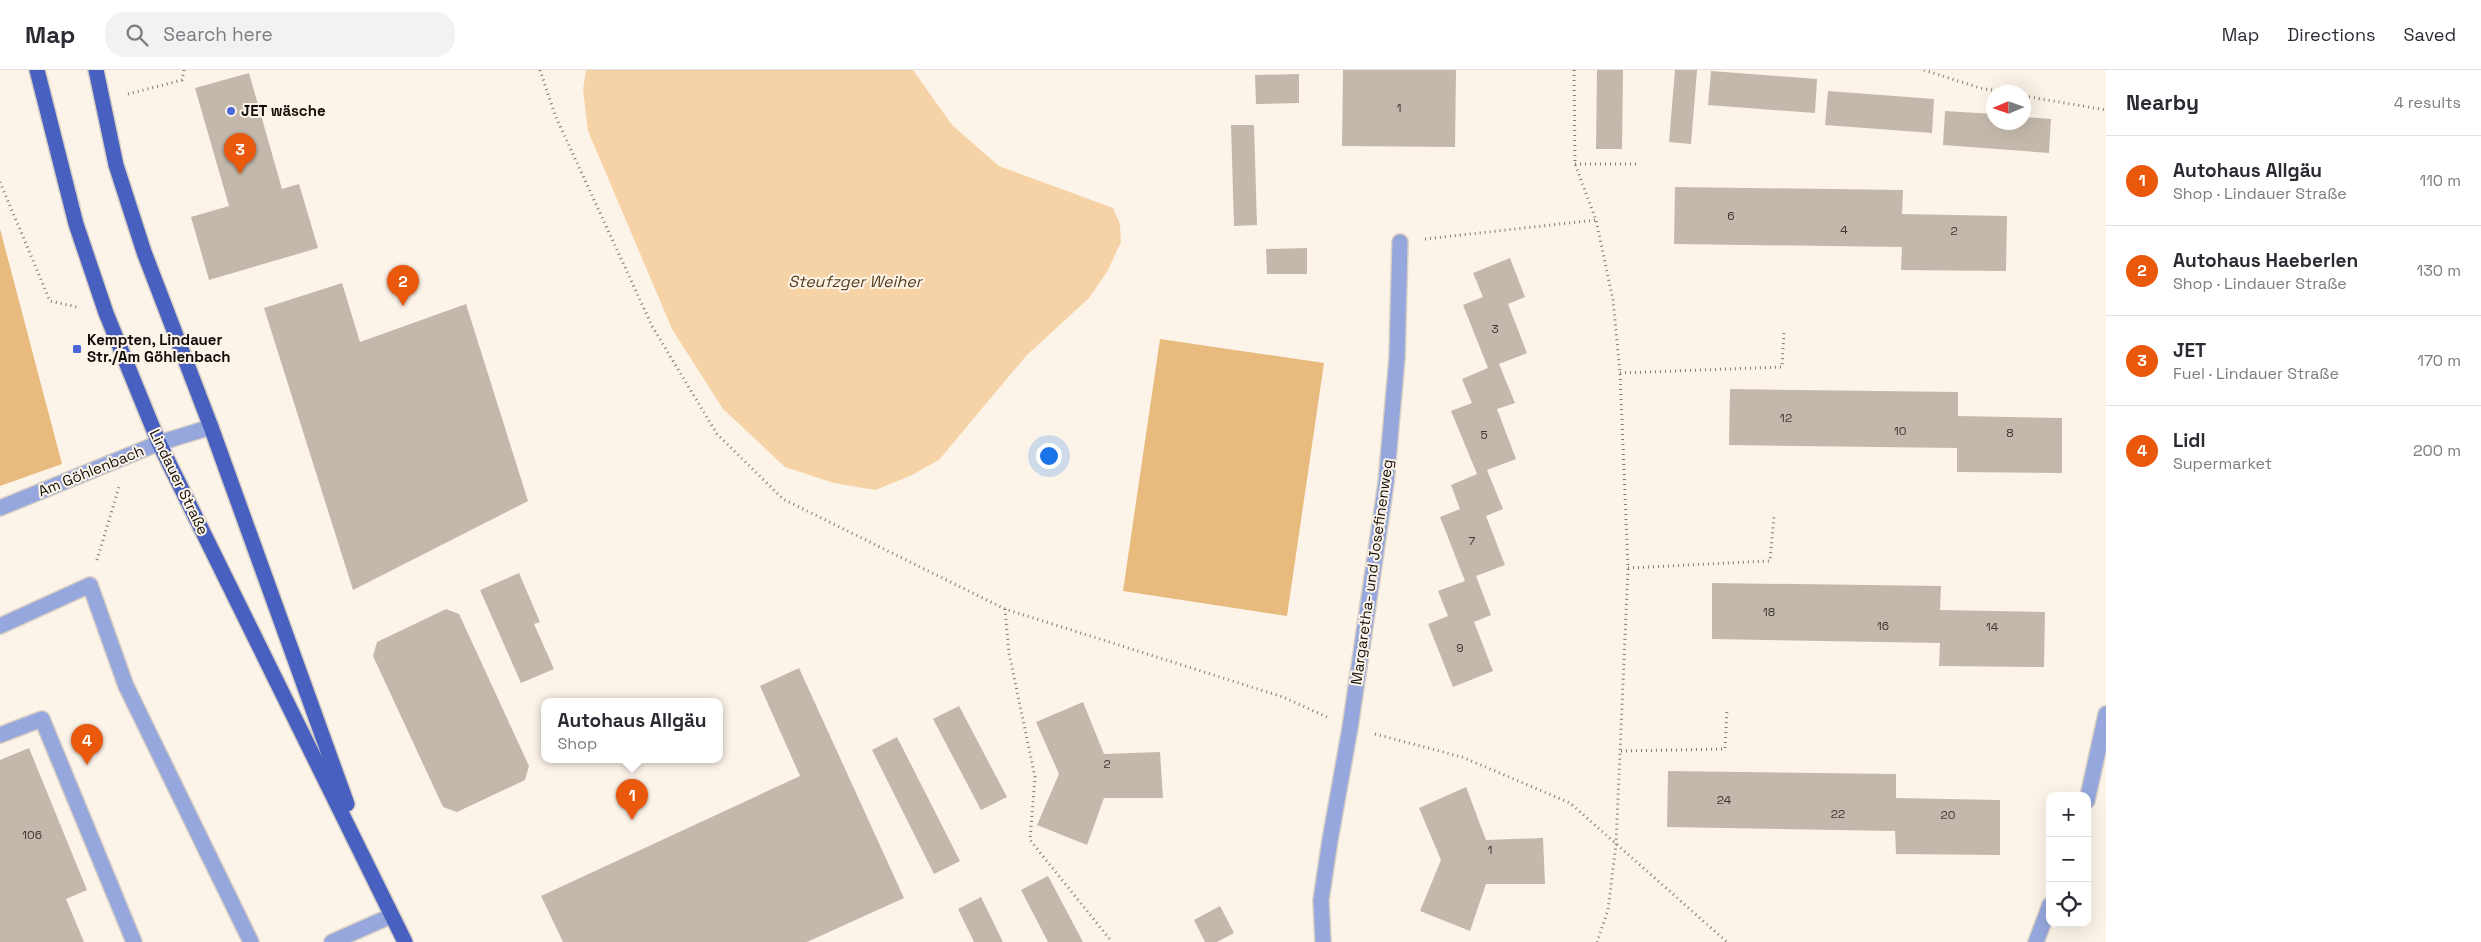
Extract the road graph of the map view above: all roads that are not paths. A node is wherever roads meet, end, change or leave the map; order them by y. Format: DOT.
graph roads {
  1 [pos="37,70"];
  2 [pos="96,70"];
  3 [pos="1400,242"];
  4 [pos="211,426"];
  5 [pos="160,443"];
  6 [pos="0,508"];
  7 [pos="0,626"];
  8 [pos="2106,714"];
  9 [pos="0,736"];
  10 [pos="2089,792"];
  11 [pos="372,873"];
  12 [pos="391,916"];
  13 [pos="2046,916"];
  14 [pos="134,942"];
  15 [pos="250,942"];
  16 [pos="332,942"];
  17 [pos="405,942"];
  18 [pos="1323,942"];
  19 [pos="2036,942"];
  1 -- 5 [label="main road, Lindauer Straße"];
  2 -- 4 [label="main road, Lindauer Straße"];
  3 -- 18 [label="street, Margaretha- und Josefinenweg"];
  4 -- 5 [label="street, Am Göhlenbach"];
  4 -- 11 [label="main road, Lindauer Straße"];
  5 -- 6 [label="street, Am Göhlenbach"];
  5 -- 11 [label="main road, Lindauer Straße"];
  7 -- 15 [label="street"];
  8 -- 10 [label="street"];
  9 -- 14 [label="street"];
  11 -- 12 [label="main road, Lindauer Straße"];
  12 -- 16 [label="street"];
  12 -- 17 [label="main road, Lindauer Straße"];
  13 -- 19 [label="street"];
}
